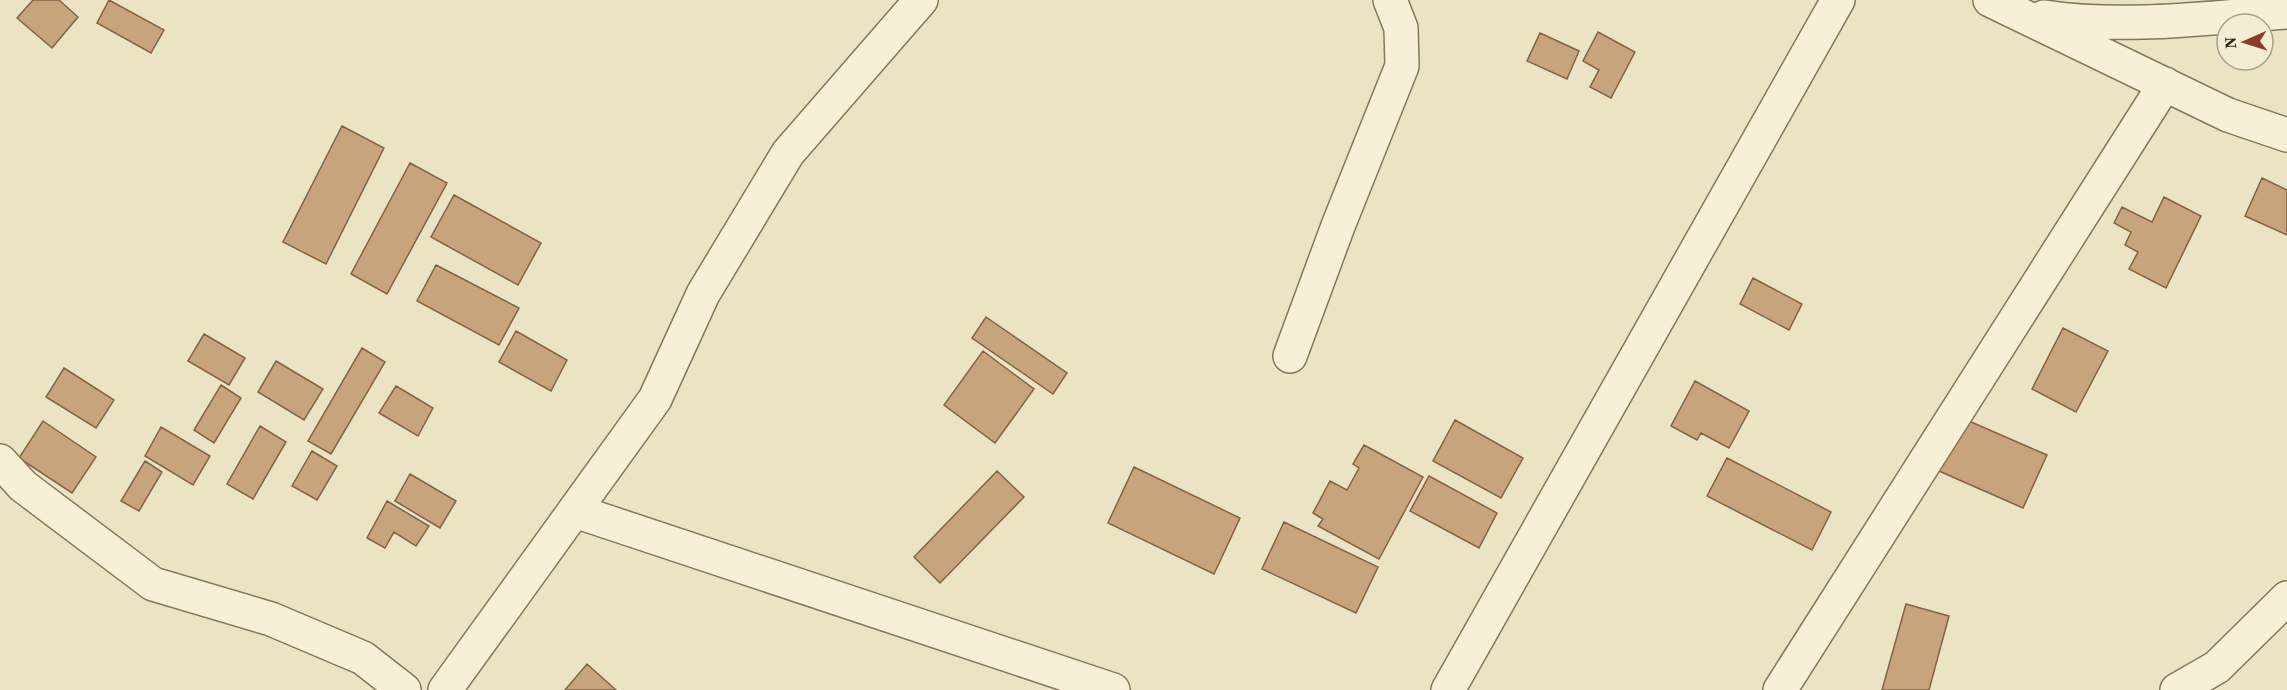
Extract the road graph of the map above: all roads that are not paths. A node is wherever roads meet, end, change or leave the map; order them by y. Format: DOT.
graph roads {
  1 [pos="921,0"];
  2 [pos="1390,0"];
  3 [pos="1838,0"];
  4 [pos="2283,0"];
  5 [pos="2002,6"];
  6 [pos="2287,6"];
  7 [pos="2287,12"];
  8 [pos="2165,84"];
  9 [pos="2287,135"];
  10 [pos="1290,356"];
  11 [pos="0,461"];
  12 [pos="575,511"];
  13 [pos="2287,598"];
  14 [pos="404,690"];
  15 [pos="445,690"];
  16 [pos="1113,690"];
  17 [pos="1448,690"];
  18 [pos="1780,690"];
  19 [pos="2177,690"];
  1 -- 12 [label="street"];
  2 -- 10 [label="street"];
  3 -- 17 [label="street"];
  4 -- 6 [label="street"];
  5 -- 7 [label="street"];
  5 -- 8 [label="street"];
  8 -- 9 [label="street"];
  8 -- 18 [label="street"];
  11 -- 14 [label="street"];
  12 -- 15 [label="street"];
  12 -- 16 [label="street"];
  13 -- 19 [label="street"];
}
